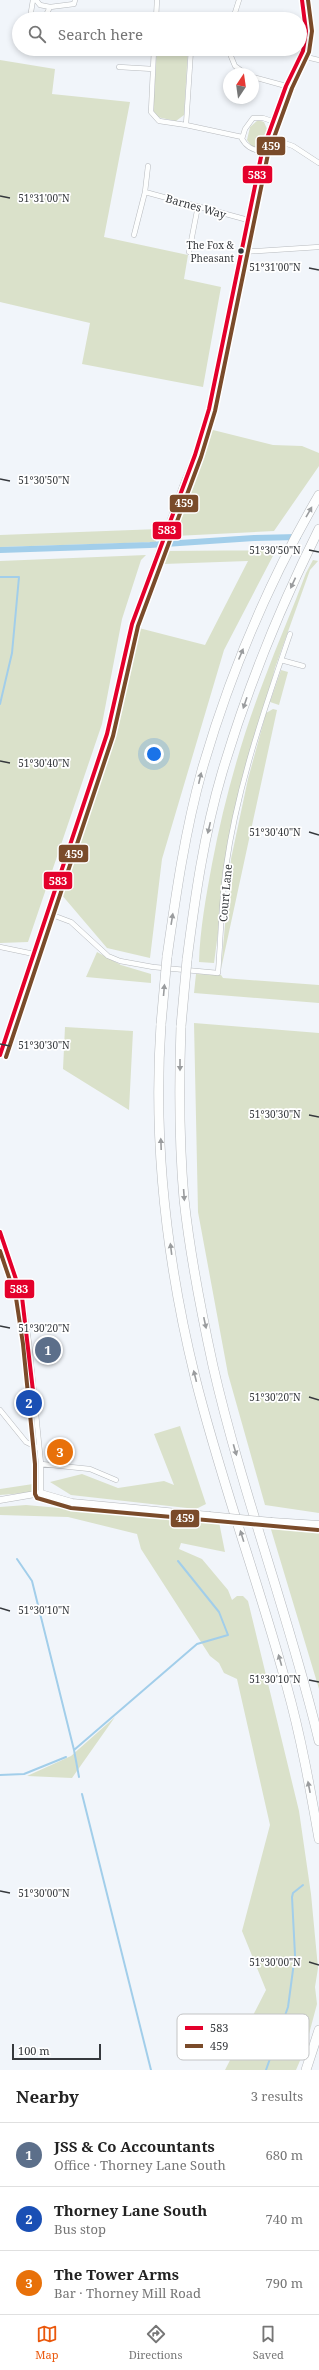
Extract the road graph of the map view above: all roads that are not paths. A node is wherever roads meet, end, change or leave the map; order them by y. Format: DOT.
graph roads {
  1 [pos="35,0"];
  2 [pos="75,0"];
  3 [pos="157,0"];
  4 [pos="239,0"];
  5 [pos="302,0"];
  6 [pos="50,7"];
  7 [pos="31,12"];
  8 [pos="48,12"];
  9 [pos="156,12"];
  10 [pos="235,12"];
  11 [pos="304,12"];
  12 [pos="154,56"];
  13 [pos="191,56"];
  14 [pos="231,56"];
  15 [pos="302,56"];
  16 [pos="319,60"];
  17 [pos="119,67"];
  18 [pos="238,68"];
  19 [pos="153,69"];
  20 [pos="259,79"];
  21 [pos="286,86"];
  22 [pos="272,122"];
  23 [pos="186,125"];
  24 [pos="242,137"];
  25 [pos="267,137"];
  26 [pos="262,152"];
  27 [pos="319,163"];
  28 [pos="148,166"];
  29 [pos="144,192"];
  30 [pos="198,206"];
  31 [pos="248,220"];
  32 [pos="134,235"];
  33 [pos="319,247"];
  34 [pos="189,252"];
  35 [pos="242,252"];
  36 [pos="319,495"];
  37 [pos="319,529"];
  38 [pos="290,634"];
  39 [pos="281,660"];
  40 [pos="303,666"];
  41 [pos="47,913"];
  42 [pos="0,947"];
  43 [pos="34,954"];
  44 [pos="0,1055"];
  45 [pos="0,1232"];
  46 [pos="0,1410"];
  47 [pos="38,1448"];
  48 [pos="41,1464"];
  49 [pos="116,1480"];
  50 [pos="41,1493"];
  51 [pos="0,1500"];
  52 [pos="319,1524"];
  53 [pos="319,1741"];
  54 [pos="319,1839"];
  55 [pos="319,2030"];
  56 [pos="306,2070"];
  1 -- 6 [label="street"];
  1 -- 7 [label="street"];
  2 -- 6 [label="street"];
  3 -- 9 [label="street"];
  4 -- 10 [label="street"];
  5 -- 11 [label="street"];
  6 -- 8 [label="street"];
  12 -- 19 [label="street"];
  13 -- 23 [label="street"];
  14 -- 18 [label="street"];
  15 -- 16 [label="street"];
  15 -- 21 [label="street"];
  17 -- 19 [label="street"];
  19 -- 23 [label="street"];
  20 -- 21 [label="street"];
  21 -- 22 [label="street"];
  22 -- 24 [label="street"];
  22 -- 25 [label="street"];
  23 -- 24 [label="street"];
  24 -- 26 [label="street"];
  25 -- 26 [label="street"];
  25 -- 27 [label="street"];
  26 -- 31 [label="street"];
  28 -- 29 [label="street"];
  29 -- 30 [label="street, Barnes Way"];
  29 -- 32 [label="street"];
  30 -- 31 [label="street, Barnes Way"];
  30 -- 34 [label="street"];
  31 -- 35 [label="street"];
  33 -- 35 [label="street"];
  35 -- 41 [label="street"];
  54 -- 36 [label="highway, one-way, bridge"];
  37 -- 53 [label="highway, one-way, bridge"];
  38 -- 39 [label="street, Court Lane"];
  39 -- 40 [label="street"];
  39 -- 41 [label="street, Court Lane"];
  41 -- 43 [label="street"];
  42 -- 43 [label="street"];
  43 -- 44 [label="street"];
  45 -- 47 [label="street"];
  46 -- 47 [label="street"];
  47 -- 48 [label="street"];
  48 -- 49 [label="street"];
  48 -- 50 [label="street"];
  50 -- 51 [label="street"];
  50 -- 52 [label="street, bridge"];
  55 -- 56 [label="highway"];
}
